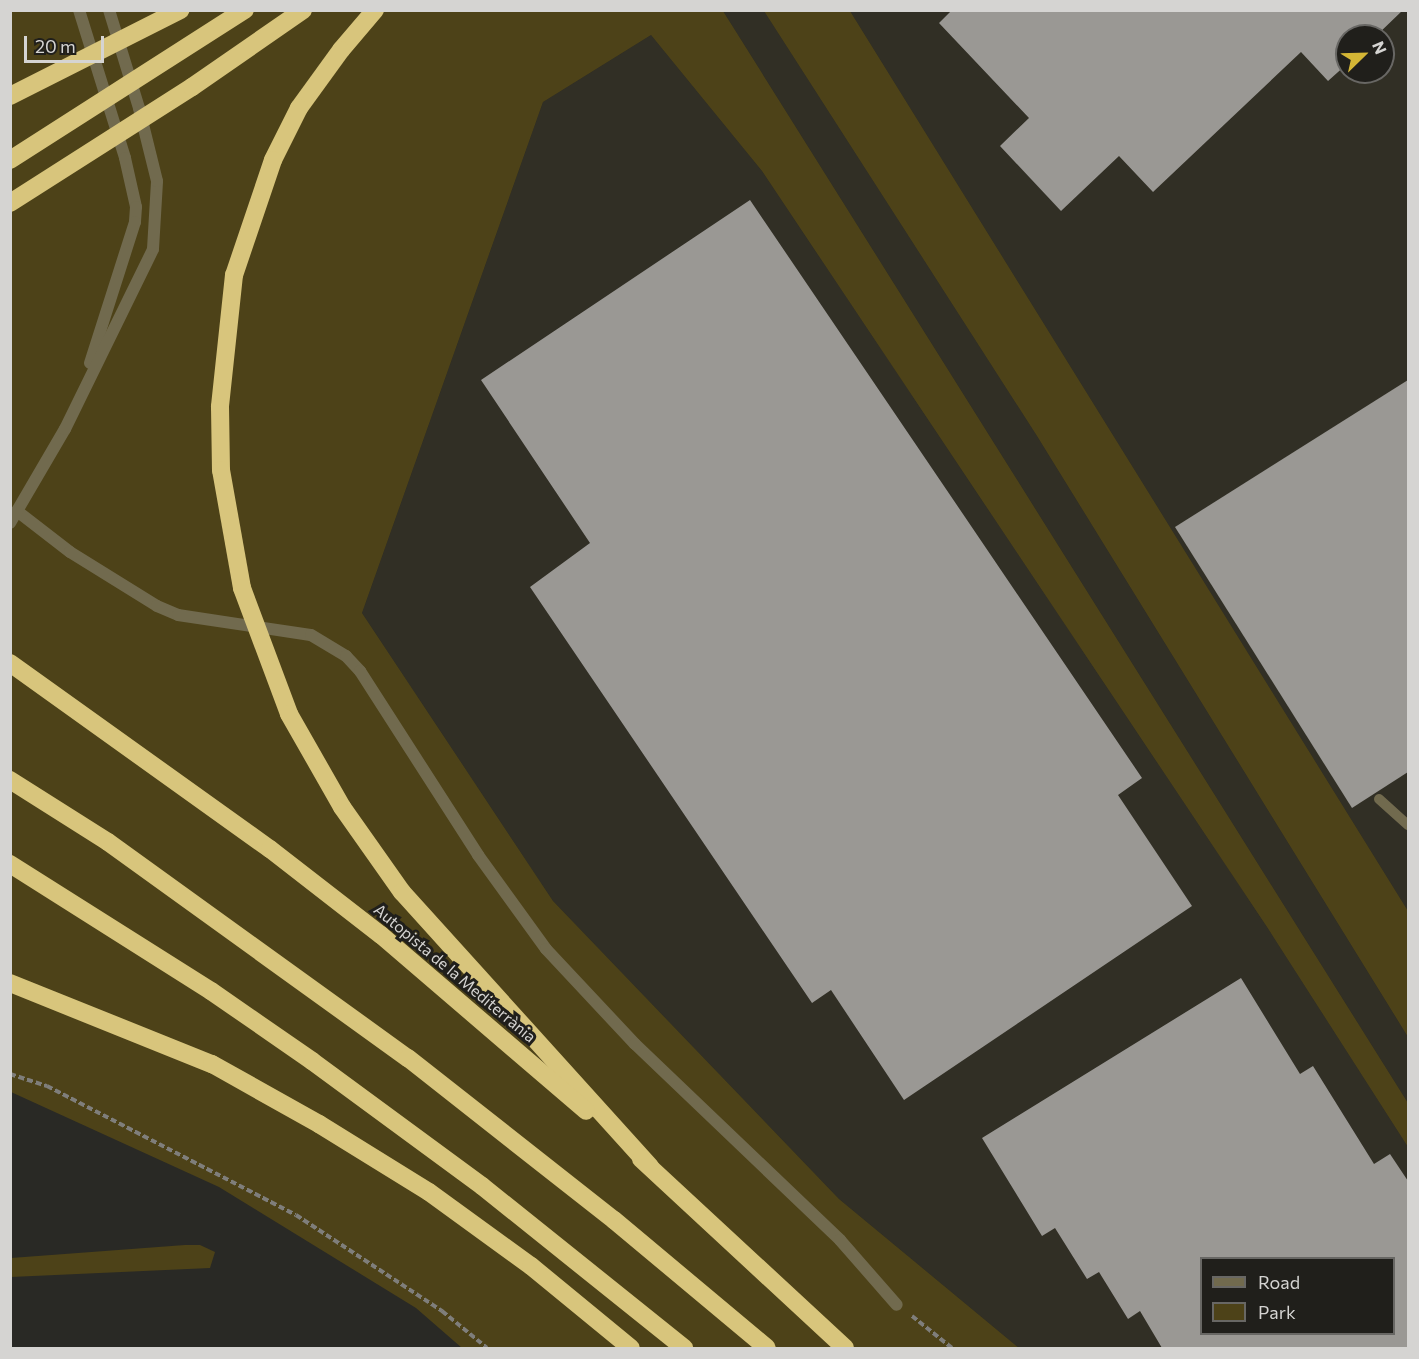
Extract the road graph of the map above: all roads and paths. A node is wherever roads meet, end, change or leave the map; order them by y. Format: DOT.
graph roads {
  1 [pos="79,10"];
  2 [pos="109,10"];
  3 [pos="180,10"];
  4 [pos="246,10"];
  5 [pos="303,10"];
  6 [pos="375,10"];
  7 [pos="10,96"];
  8 [pos="10,160"];
  9 [pos="10,203"];
  10 [pos="84,383"];
  11 [pos="17,511"];
  12 [pos="10,523"];
  13 [pos="10,663"];
  14 [pos="10,780"];
  15 [pos="1379,799"];
  16 [pos="1408,825"];
  17 [pos="10,864"];
  18 [pos="10,983"];
  19 [pos="10,1074"];
  20 [pos="650,1166"];
  21 [pos="897,1305"];
  22 [pos="487,1348"];
  23 [pos="631,1348"];
  24 [pos="684,1348"];
  25 [pos="767,1348"];
  26 [pos="845,1348"];
  27 [pos="952,1348"];
  1 -- 10 [label="street"];
  2 -- 10 [label="street"];
  3 -- 7 [label="highway"];
  4 -- 8 [label="highway"];
  5 -- 9 [label="highway"];
  6 -- 20 [label="highway"];
  10 -- 11 [label="street"];
  11 -- 12 [label="street"];
  11 -- 21 [label="street"];
  13 -- 20 [label="highway, Autopista de la Mediterrània"];
  14 -- 25 [label="highway"];
  15 -- 16 [label="lane"];
  17 -- 24 [label="highway"];
  18 -- 23 [label="highway"];
  19 -- 22 [label="path"];
  20 -- 26 [label="highway, Autopista de la Mediterrània"];
  21 -- 27 [label="path"];
}
